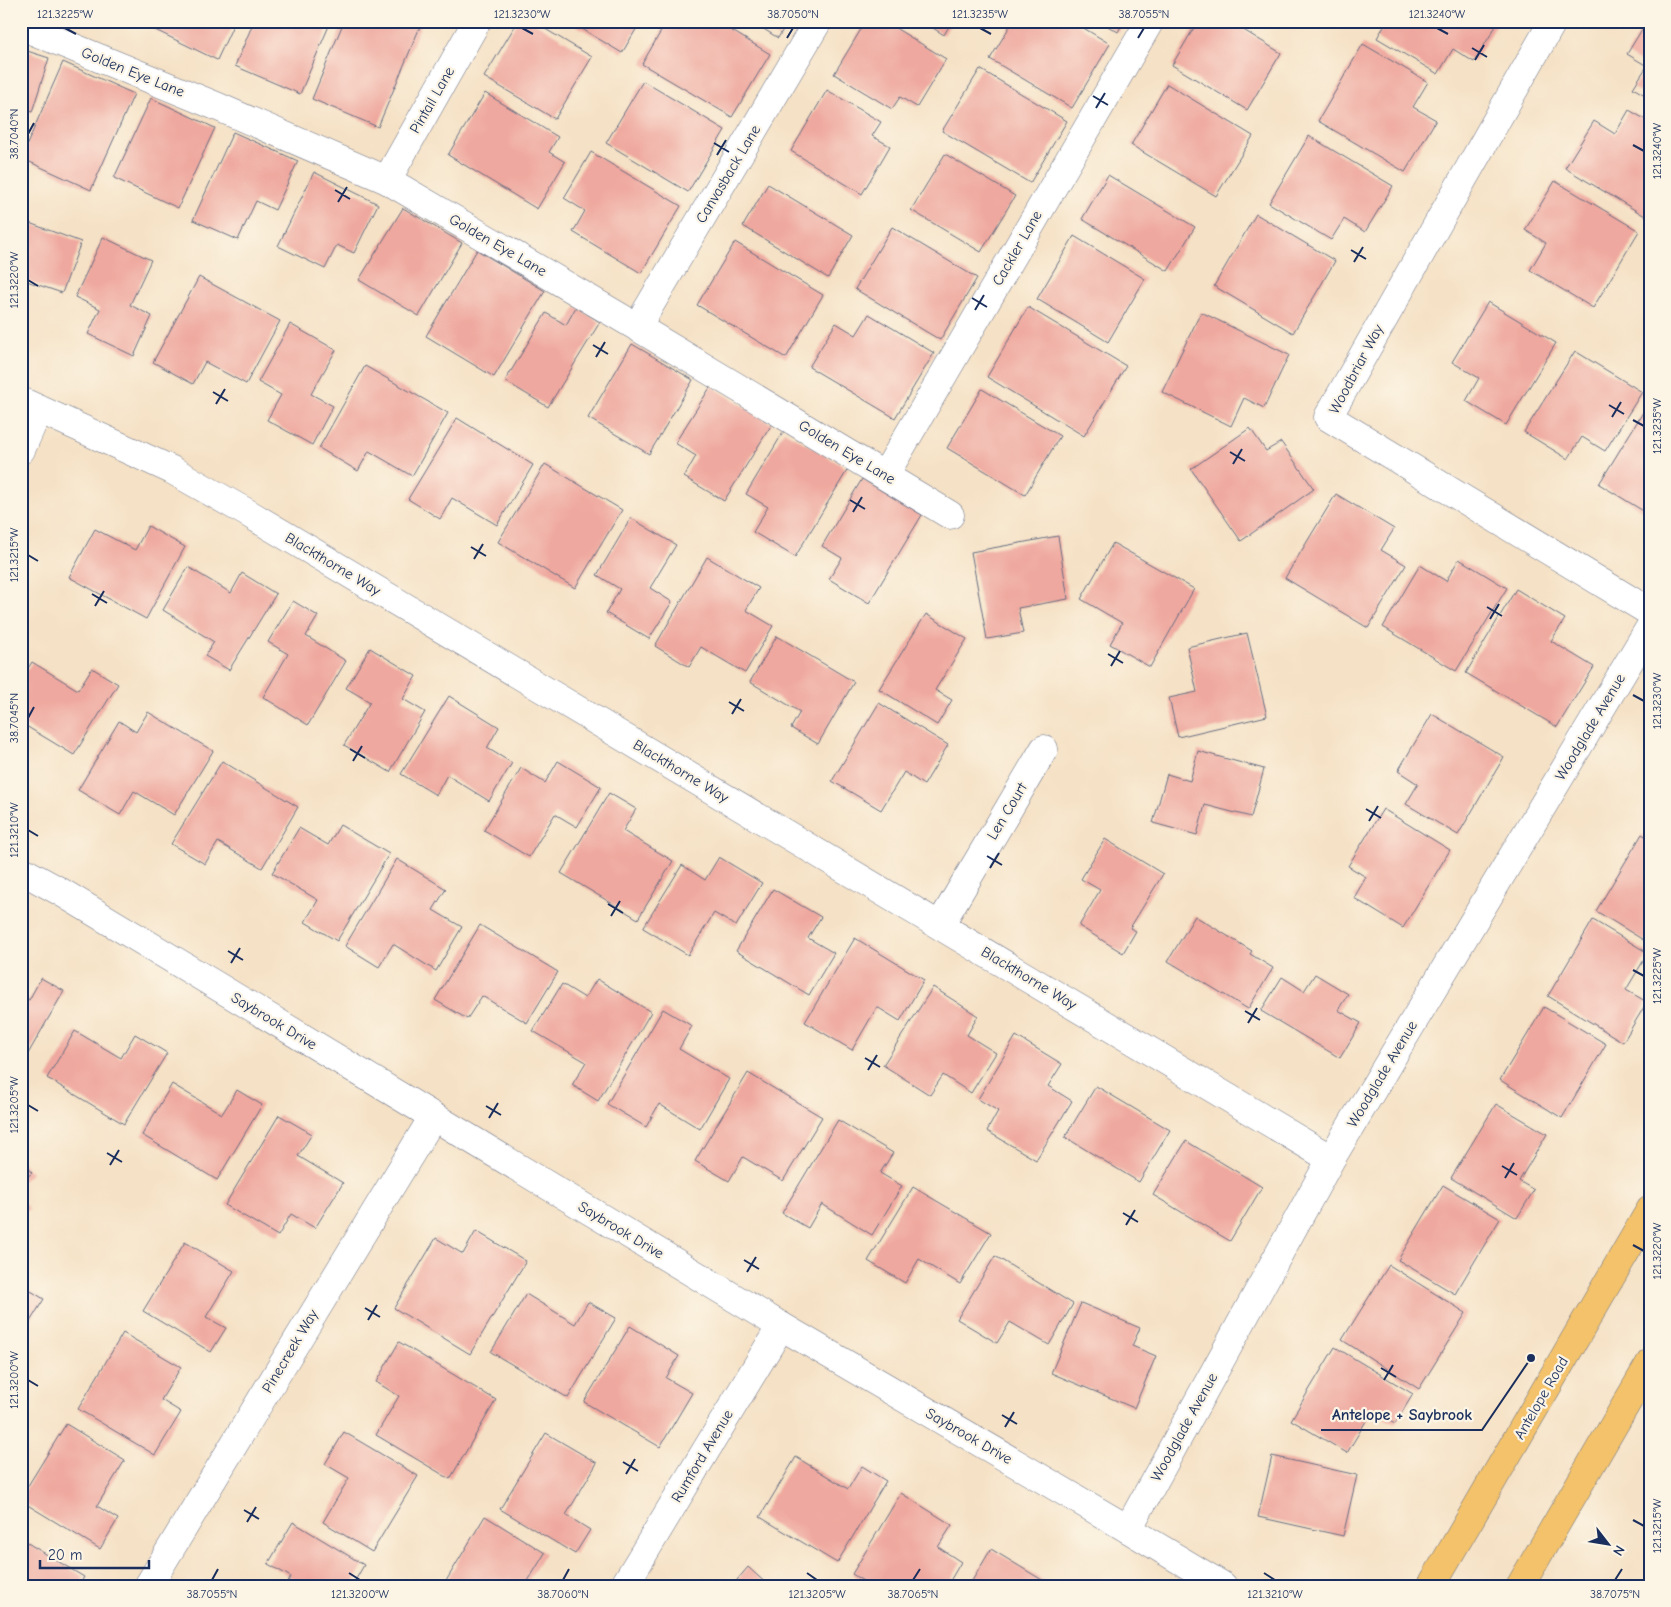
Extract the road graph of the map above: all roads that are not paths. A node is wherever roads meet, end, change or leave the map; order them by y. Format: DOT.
graph roads {
  1 [pos="477,21"];
  2 [pos="818,21"];
  3 [pos="1150,21"];
  4 [pos="1553,21"];
  5 [pos="21,26"];
  6 [pos="387,180"];
  7 [pos="637,327"];
  8 [pos="30,405"];
  9 [pos="21,450"];
  10 [pos="885,475"];
  11 [pos="950,515"];
  12 [pos="1650,612"];
  13 [pos="1650,627"];
  14 [pos="1044,749"];
  15 [pos="21,870"];
  16 [pos="940,925"];
  17 [pos="433,1117"];
  18 [pos="1331,1158"];
  19 [pos="1650,1210"];
  20 [pos="781,1326"];
  21 [pos="1650,1363"];
  22 [pos="1128,1528"];
  23 [pos="148,1586"];
  24 [pos="624,1586"];
  25 [pos="1223,1586"];
  26 [pos="1431,1586"];
  27 [pos="1520,1586"];
  1 -- 6 [label="street, Pintail Lane"];
  2 -- 7 [label="street, Canvasback Lane"];
  3 -- 10 [label="street, Cackler Lane"];
  4 -- 12 [label="street, Woodbriar Way"];
  5 -- 6 [label="street, Golden Eye Lane"];
  6 -- 7 [label="street, Golden Eye Lane"];
  7 -- 10 [label="street, Golden Eye Lane"];
  8 -- 9 [label="street"];
  8 -- 16 [label="street, Blackthorne Way"];
  10 -- 11 [label="street, Golden Eye Lane"];
  13 -- 18 [label="street, Woodglade Avenue"];
  14 -- 16 [label="street, Len Court"];
  15 -- 17 [label="street, Saybrook Drive"];
  16 -- 18 [label="street, Blackthorne Way"];
  17 -- 20 [label="street, Saybrook Drive"];
  17 -- 23 [label="street, Pinecreek Way"];
  18 -- 22 [label="street, Woodglade Avenue"];
  19 -- 26 [label="main road, Antelope Road"];
  20 -- 22 [label="street, Saybrook Drive"];
  20 -- 24 [label="street, Rumford Avenue"];
  21 -- 27 [label="main road"];
  22 -- 25 [label="street, Saybrook Drive"];
}
